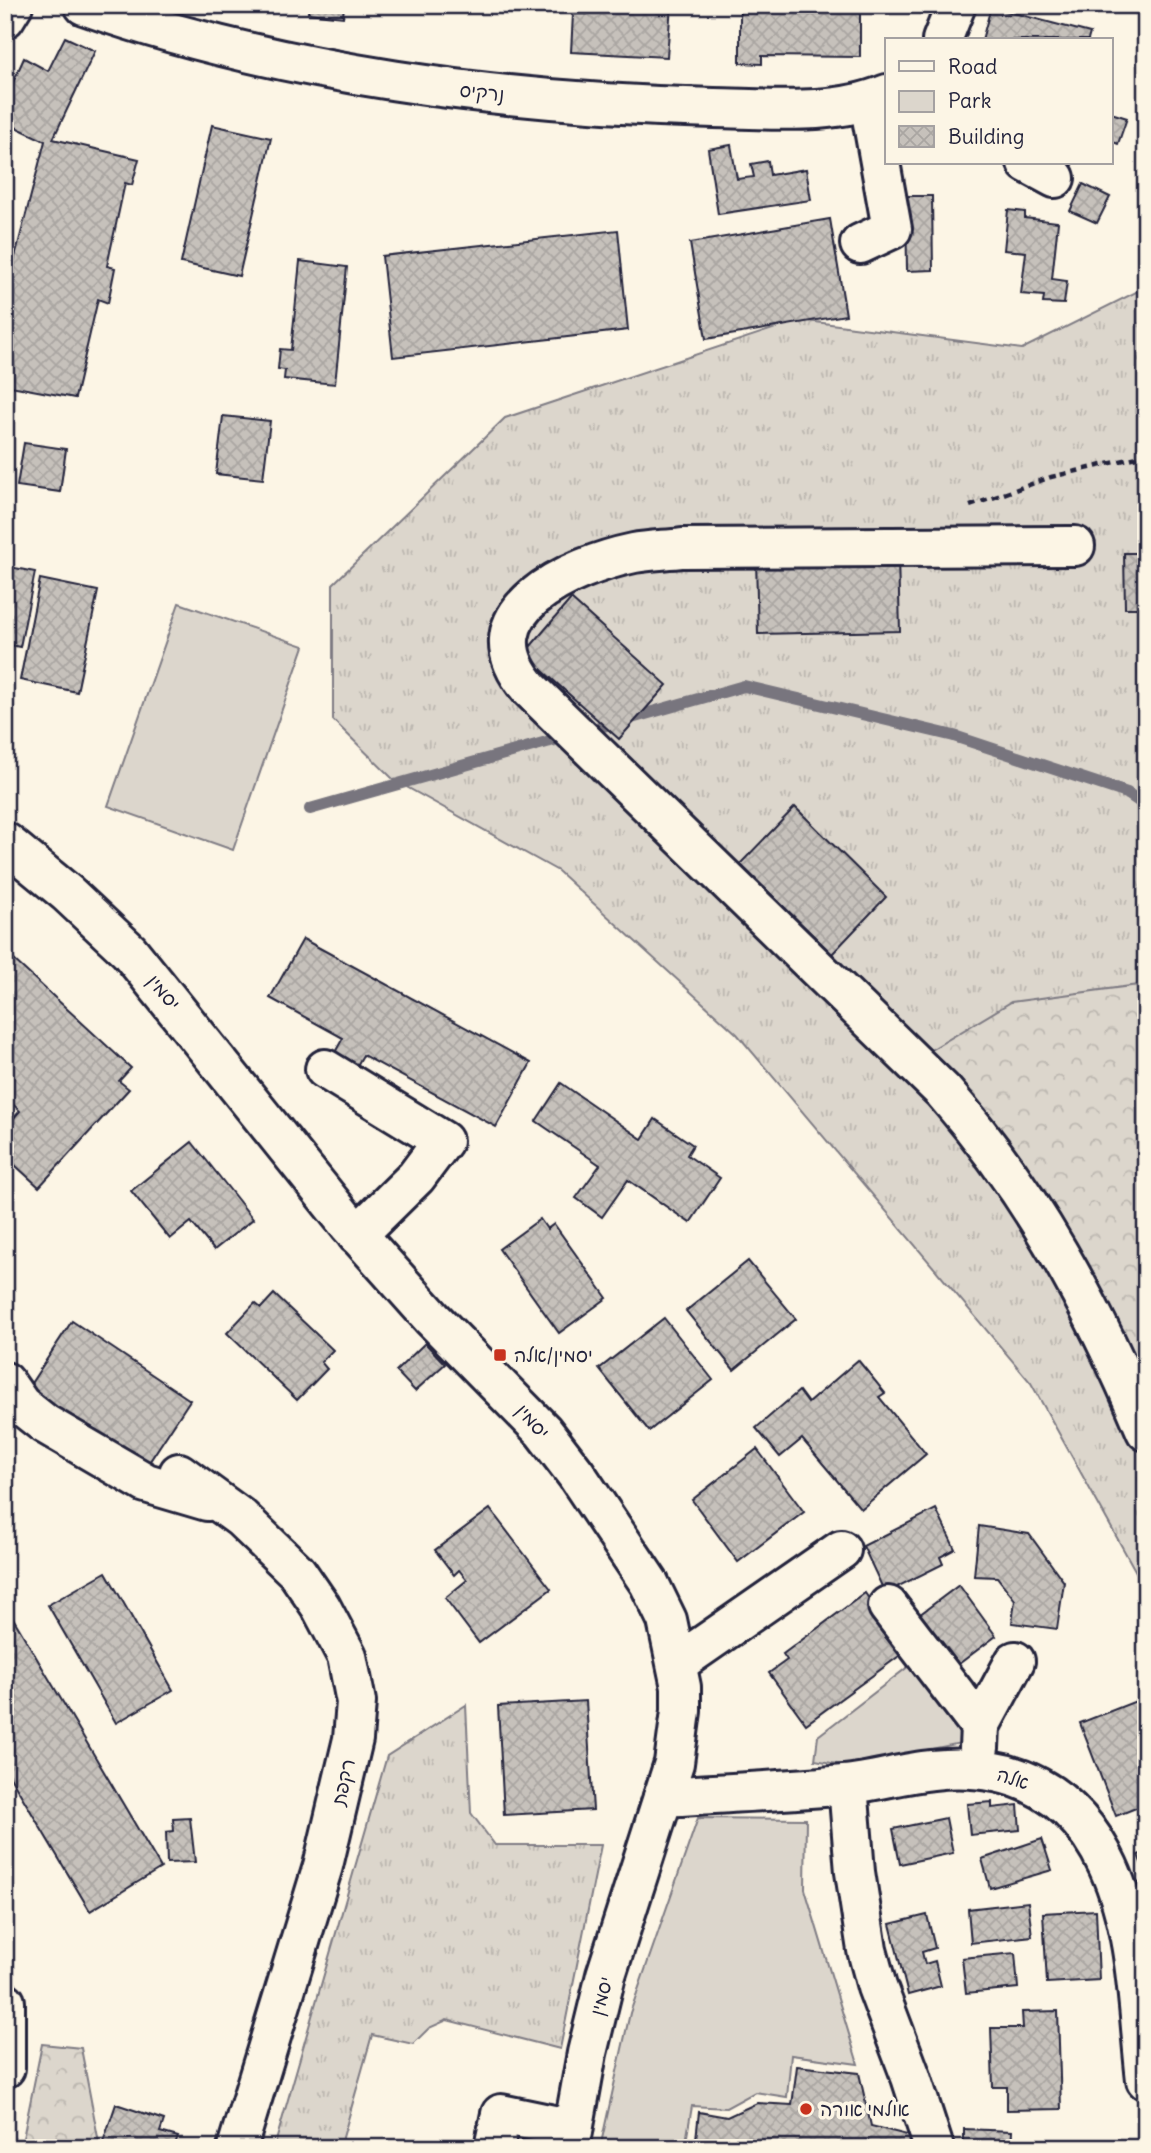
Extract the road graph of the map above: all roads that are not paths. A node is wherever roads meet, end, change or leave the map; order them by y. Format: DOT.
graph roads {
  1 [pos="13,5"];
  2 [pos="84,5"];
  3 [pos="956,5"];
  4 [pos="5,18"];
  5 [pos="943,38"];
  6 [pos="878,97"];
  7 [pos="885,163"];
  8 [pos="885,164"];
  9 [pos="860,244"];
  10 [pos="1075,546"];
  11 [pos="5,842"];
  12 [pos="325,1069"];
  13 [pos="357,1234"];
  14 [pos="5,1382"];
  15 [pos="1146,1431"];
  16 [pos="179,1473"];
  17 [pos="226,1507"];
  18 [pos="841,1550"];
  19 [pos="888,1606"];
  20 [pos="1016,1661"];
  21 [pos="678,1663"];
  22 [pos="980,1726"];
  23 [pos="979,1769"];
  24 [pos="848,1785"];
  25 [pos="663,1797"];
  26 [pos="5,2001"];
  27 [pos="5,2068"];
  28 [pos="1146,2080"];
  29 [pos="572,2138"];
  30 [pos="237,2148"];
  31 [pos="494,2148"];
  32 [pos="934,2148"];
  1 -- 4 [label="street"];
  2 -- 6 [label="street, נרקיס"];
  3 -- 5 [label="street"];
  6 -- 7 [label="street"];
  8 -- 9 [label="street"];
  10 -- 15 [label="street"];
  11 -- 13 [label="street, יסמין"];
  12 -- 13 [label="street"];
  13 -- 21 [label="street, יסמין"];
  14 -- 17 [label="street"];
  16 -- 17 [label="street, רקפת"];
  17 -- 30 [label="street, רקפת"];
  18 -- 21 [label="street"];
  19 -- 22 [label="street"];
  20 -- 22 [label="street"];
  21 -- 25 [label="street, יסמין"];
  22 -- 23 [label="street"];
  23 -- 24 [label="street, אלה"];
  23 -- 28 [label="street, אלה"];
  24 -- 25 [label="street, אלה"];
  24 -- 32 [label="street"];
  25 -- 29 [label="street, יסמין"];
  26 -- 27 [label="street"];
  29 -- 31 [label="street"];
}
